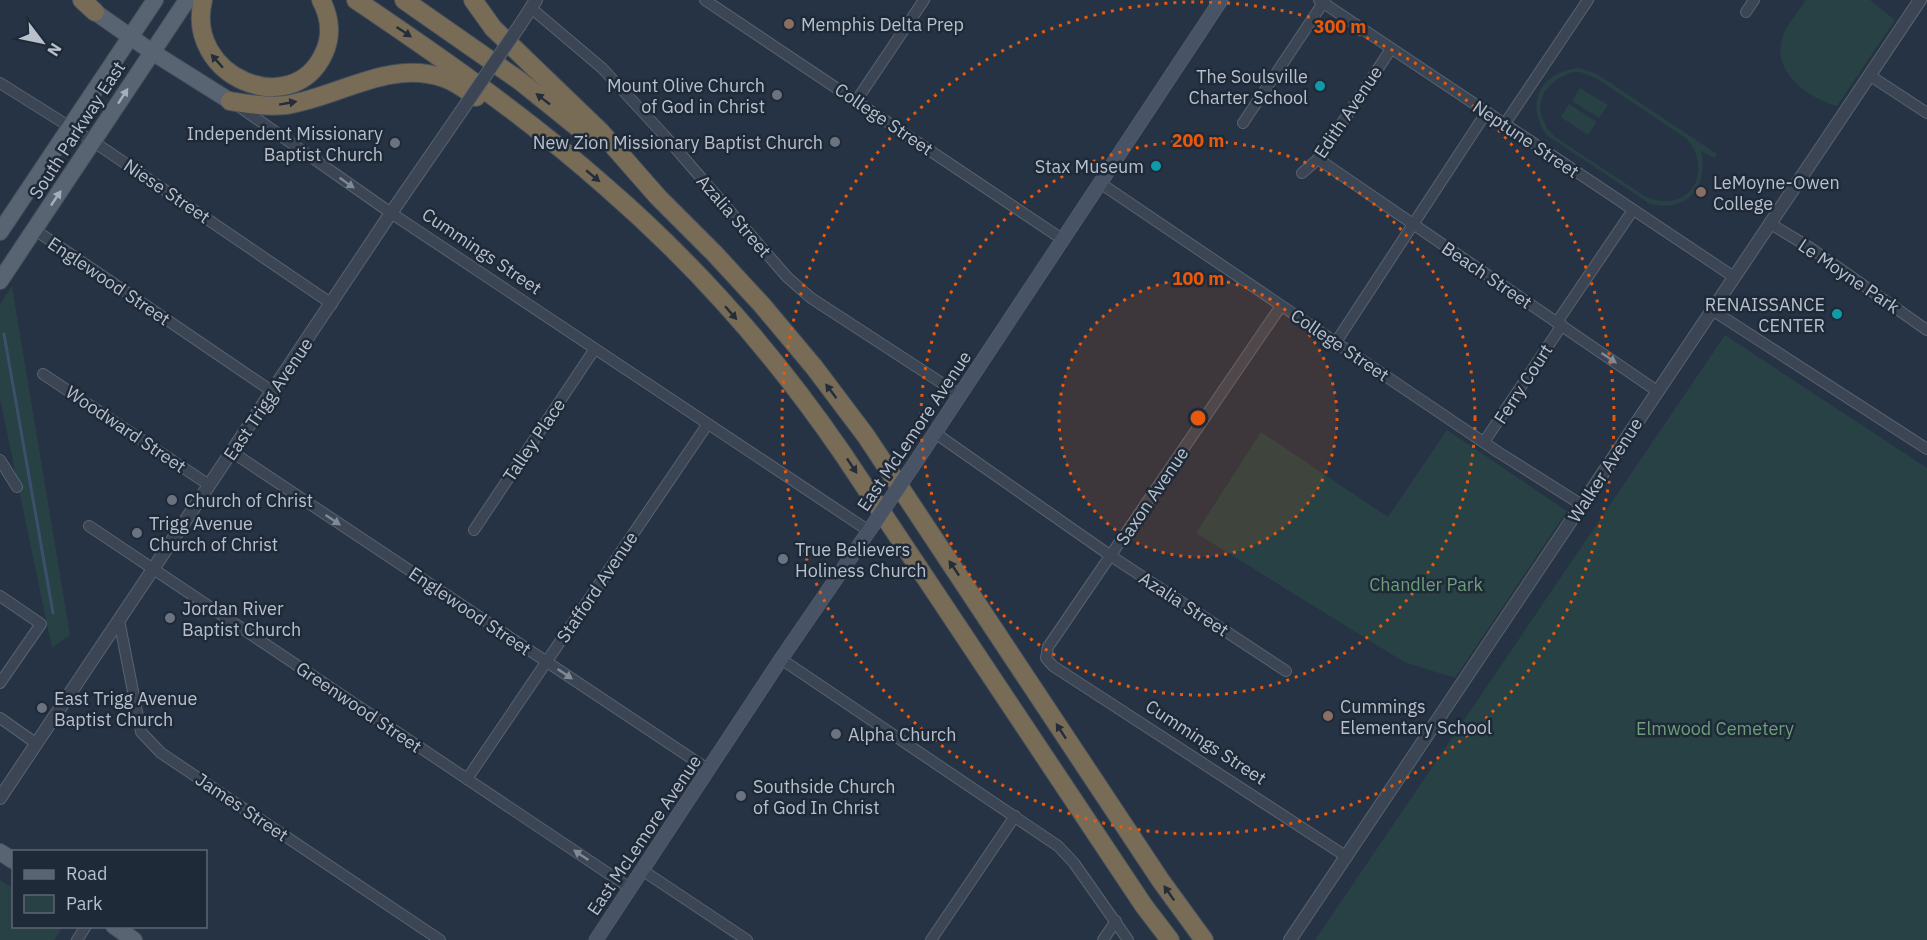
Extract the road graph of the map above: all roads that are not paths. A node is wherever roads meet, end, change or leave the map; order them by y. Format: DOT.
graph roads {
  1 [pos="76,0"];
  2 [pos="155,0"];
  3 [pos="187,0"];
  4 [pos="203,0"];
  5 [pos="321,0"];
  6 [pos="356,0"];
  7 [pos="404,0"];
  8 [pos="473,0"];
  9 [pos="705,0"];
  10 [pos="924,0"];
  11 [pos="1221,0"];
  12 [pos="1588,0"];
  13 [pos="1754,0"];
  14 [pos="1920,0"];
  15 [pos="1323,1"];
  16 [pos="534,4"];
  17 [pos="89,6"];
  18 [pos="1746,12"];
  19 [pos="131,37"];
  20 [pos="1391,49"];
  21 [pos="152,52"];
  22 [pos="1869,75"];
  23 [pos="0,83"];
  24 [pos="230,100"];
  25 [pos="856,101"];
  26 [pos="1927,112"];
  27 [pos="1486,113"];
  28 [pos="522,118"];
  29 [pos="1243,123"];
  30 [pos="1504,125"];
  31 [pos="71,127"];
  32 [pos="94,142"];
  33 [pos="1318,159"];
  34 [pos="1302,173"];
  35 [pos="1100,183"];
  36 [pos="652,191"];
  37 [pos="1633,210"];
  38 [pos="391,213"];
  39 [pos="1769,223"];
  40 [pos="1413,225"];
  41 [pos="35,230"];
  42 [pos="0,232"];
  43 [pos="1062,239"];
  44 [pos="1734,277"];
  45 [pos="0,281"];
  46 [pos="332,304"];
  47 [pos="1281,306"];
  48 [pos="1712,310"];
  49 [pos="1559,324"];
  50 [pos="1927,330"];
  51 [pos="1336,342"];
  52 [pos="594,350"];
  53 [pos="44,374"];
  54 [pos="1657,391"];
  55 [pos="273,392"];
  56 [pos="960,394"];
  57 [pos="707,425"];
  58 [pos="935,433"];
  59 [pos="1484,442"];
  60 [pos="1927,449"];
  61 [pos="232,452"];
  62 [pos="0,460"];
  63 [pos="209,485"];
  64 [pos="17,487"];
  65 [pos="1582,505"];
  66 [pos="89,526"];
  67 [pos="871,528"];
  68 [pos="474,530"];
  69 [pos="1111,556"];
  70 [pos="153,569"];
  71 [pos="0,596"];
  72 [pos="119,620"];
  73 [pos="1046,658"];
  74 [pos="781,659"];
  75 [pos="546,662"];
  76 [pos="1286,671"];
  77 [pos="0,683"];
  78 [pos="0,718"];
  79 [pos="37,744"];
  80 [pos="709,770"];
  81 [pos="467,779"];
  82 [pos="0,798"];
  83 [pos="1015,816"];
  84 [pos="1347,857"];
  85 [pos="642,870"];
  86 [pos="630,888"];
  87 [pos="1116,921"];
  88 [pos="116,928"];
  89 [pos="134,940"];
  90 [pos="441,940"];
  91 [pos="596,940"];
  92 [pos="747,940"];
  93 [pos="931,940"];
  94 [pos="1103,940"];
  95 [pos="1128,940"];
  96 [pos="1170,940"];
  97 [pos="1204,940"];
  98 [pos="1290,940"];
  1 -- 17 [label="street, Cummings Street"];
  2 -- 19 [label="main road, South Parkway East"];
  3 -- 21 [label="main road, South Parkway East"];
  5 -- 4 [label="highway, one-way"];
  6 -- 28 [label="highway, one-way"];
  36 -- 7 [label="highway, one-way"];
  8 -- 36 [label="highway"];
  9 -- 25 [label="street, College Street"];
  10 -- 25 [label="street"];
  11 -- 35 [label="main road, East McLemore Avenue"];
  12 -- 30 [label="street"];
  13 -- 18 [label="street"];
  14 -- 22 [label="street, Walker Avenue"];
  15 -- 20 [label="street, Neptune Street"];
  15 -- 29 [label="street"];
  16 -- 38 [label="street, East Trigg Avenue, bridge"];
  16 -- 56 [label="street, Azalia Street"];
  17 -- 19 [label="main road, Cummings Street"];
  19 -- 21 [label="main road, Cummings Street"];
  19 -- 31 [label="main road, South Parkway East"];
  20 -- 27 [label="street, Neptune Street"];
  20 -- 33 [label="street, Edith Avenue"];
  21 -- 24 [label="main road, Cummings Street"];
  32 -- 21 [label="main road, South Parkway East, one-way"];
  22 -- 26 [label="street"];
  22 -- 39 [label="street, Walker Avenue"];
  23 -- 31 [label="street, Niese Street"];
  24 -- 28 [label="highway, one-way"];
  24 -- 38 [label="street, Cummings Street, one-way"];
  25 -- 43 [label="street, College Street"];
  27 -- 30 [label="street, Neptune Street"];
  27 -- 40 [label="street"];
  28 -- 96 [label="highway, one-way"];
  30 -- 37 [label="street, Neptune Street"];
  31 -- 32 [label="street, Niese Street"];
  31 -- 42 [label="main road, South Parkway East"];
  41 -- 32 [label="main road, South Parkway East, one-way"];
  32 -- 46 [label="street, Niese Street"];
  33 -- 34 [label="street, Edith Avenue"];
  33 -- 40 [label="street, Beach Street"];
  35 -- 43 [label="main road, East McLemore Avenue"];
  35 -- 47 [label="street, College Street"];
  97 -- 36 [label="highway, one-way"];
  37 -- 44 [label="street, Neptune Street"];
  37 -- 49 [label="street, Ferry Court"];
  38 -- 46 [label="street, East Trigg Avenue"];
  38 -- 52 [label="street, Cummings Street"];
  39 -- 44 [label="street, Walker Avenue"];
  39 -- 50 [label="street, Le Moyne Park"];
  40 -- 49 [label="street, Beach Street"];
  40 -- 51 [label="street"];
  41 -- 45 [label="main road, South Parkway East"];
  41 -- 55 [label="street, Englewood Street"];
  43 -- 56 [label="main road, East McLemore Avenue"];
  44 -- 48 [label="street, Walker Avenue"];
  46 -- 55 [label="street, East Trigg Avenue"];
  47 -- 51 [label="street, College Street"];
  47 -- 69 [label="street, Saxon Avenue"];
  48 -- 54 [label="street, Walker Avenue"];
  48 -- 60 [label="street"];
  49 -- 54 [label="street, Beach Street, one-way"];
  49 -- 59 [label="street, Ferry Court"];
  51 -- 59 [label="street, College Street"];
  52 -- 57 [label="street, Cummings Street"];
  52 -- 68 [label="street, Talley Place"];
  53 -- 63 [label="street, Woodward Street"];
  54 -- 65 [label="street, Walker Avenue"];
  55 -- 61 [label="street, East Trigg Avenue"];
  56 -- 58 [label="main road, East McLemore Avenue"];
  57 -- 67 [label="street, Cummings Street"];
  57 -- 75 [label="street, Stafford Avenue"];
  58 -- 67 [label="main road, East McLemore Avenue, bridge"];
  58 -- 69 [label="street, Azalia Street"];
  59 -- 65 [label="street, College Street"];
  61 -- 63 [label="street, East Trigg Avenue"];
  61 -- 75 [label="street, Englewood Street, one-way"];
  62 -- 64 [label="street"];
  63 -- 70 [label="street, East Trigg Avenue"];
  65 -- 84 [label="street, Walker Avenue"];
  66 -- 70 [label="street, Greenwood Street"];
  67 -- 74 [label="main road, East McLemore Avenue"];
  69 -- 73 [label="street, Saxon Avenue"];
  69 -- 76 [label="street, Azalia Street"];
  70 -- 72 [label="street, East Trigg Avenue"];
  70 -- 81 [label="street, Greenwood Street"];
  71 -- 77 [label="street"];
  72 -- 79 [label="street, East Trigg Avenue"];
  72 -- 90 [label="street, James Street"];
  73 -- 84 [label="street, Cummings Street"];
  74 -- 80 [label="main road, East McLemore Avenue"];
  74 -- 83 [label="street"];
  75 -- 80 [label="street, Englewood Street, one-way"];
  75 -- 81 [label="street, Stafford Avenue"];
  78 -- 79 [label="street"];
  79 -- 82 [label="street, East Trigg Avenue"];
  80 -- 85 [label="main road, East McLemore Avenue"];
  86 -- 81 [label="street, Greenwood Street, one-way"];
  83 -- 87 [label="street"];
  83 -- 93 [label="street"];
  84 -- 98 [label="street, Walker Avenue"];
  85 -- 86 [label="main road, East McLemore Avenue"];
  85 -- 92 [label="street"];
  86 -- 91 [label="main road, East McLemore Avenue"];
  87 -- 94 [label="street"];
  87 -- 95 [label="street"];
  88 -- 89 [label="main road"];
}
